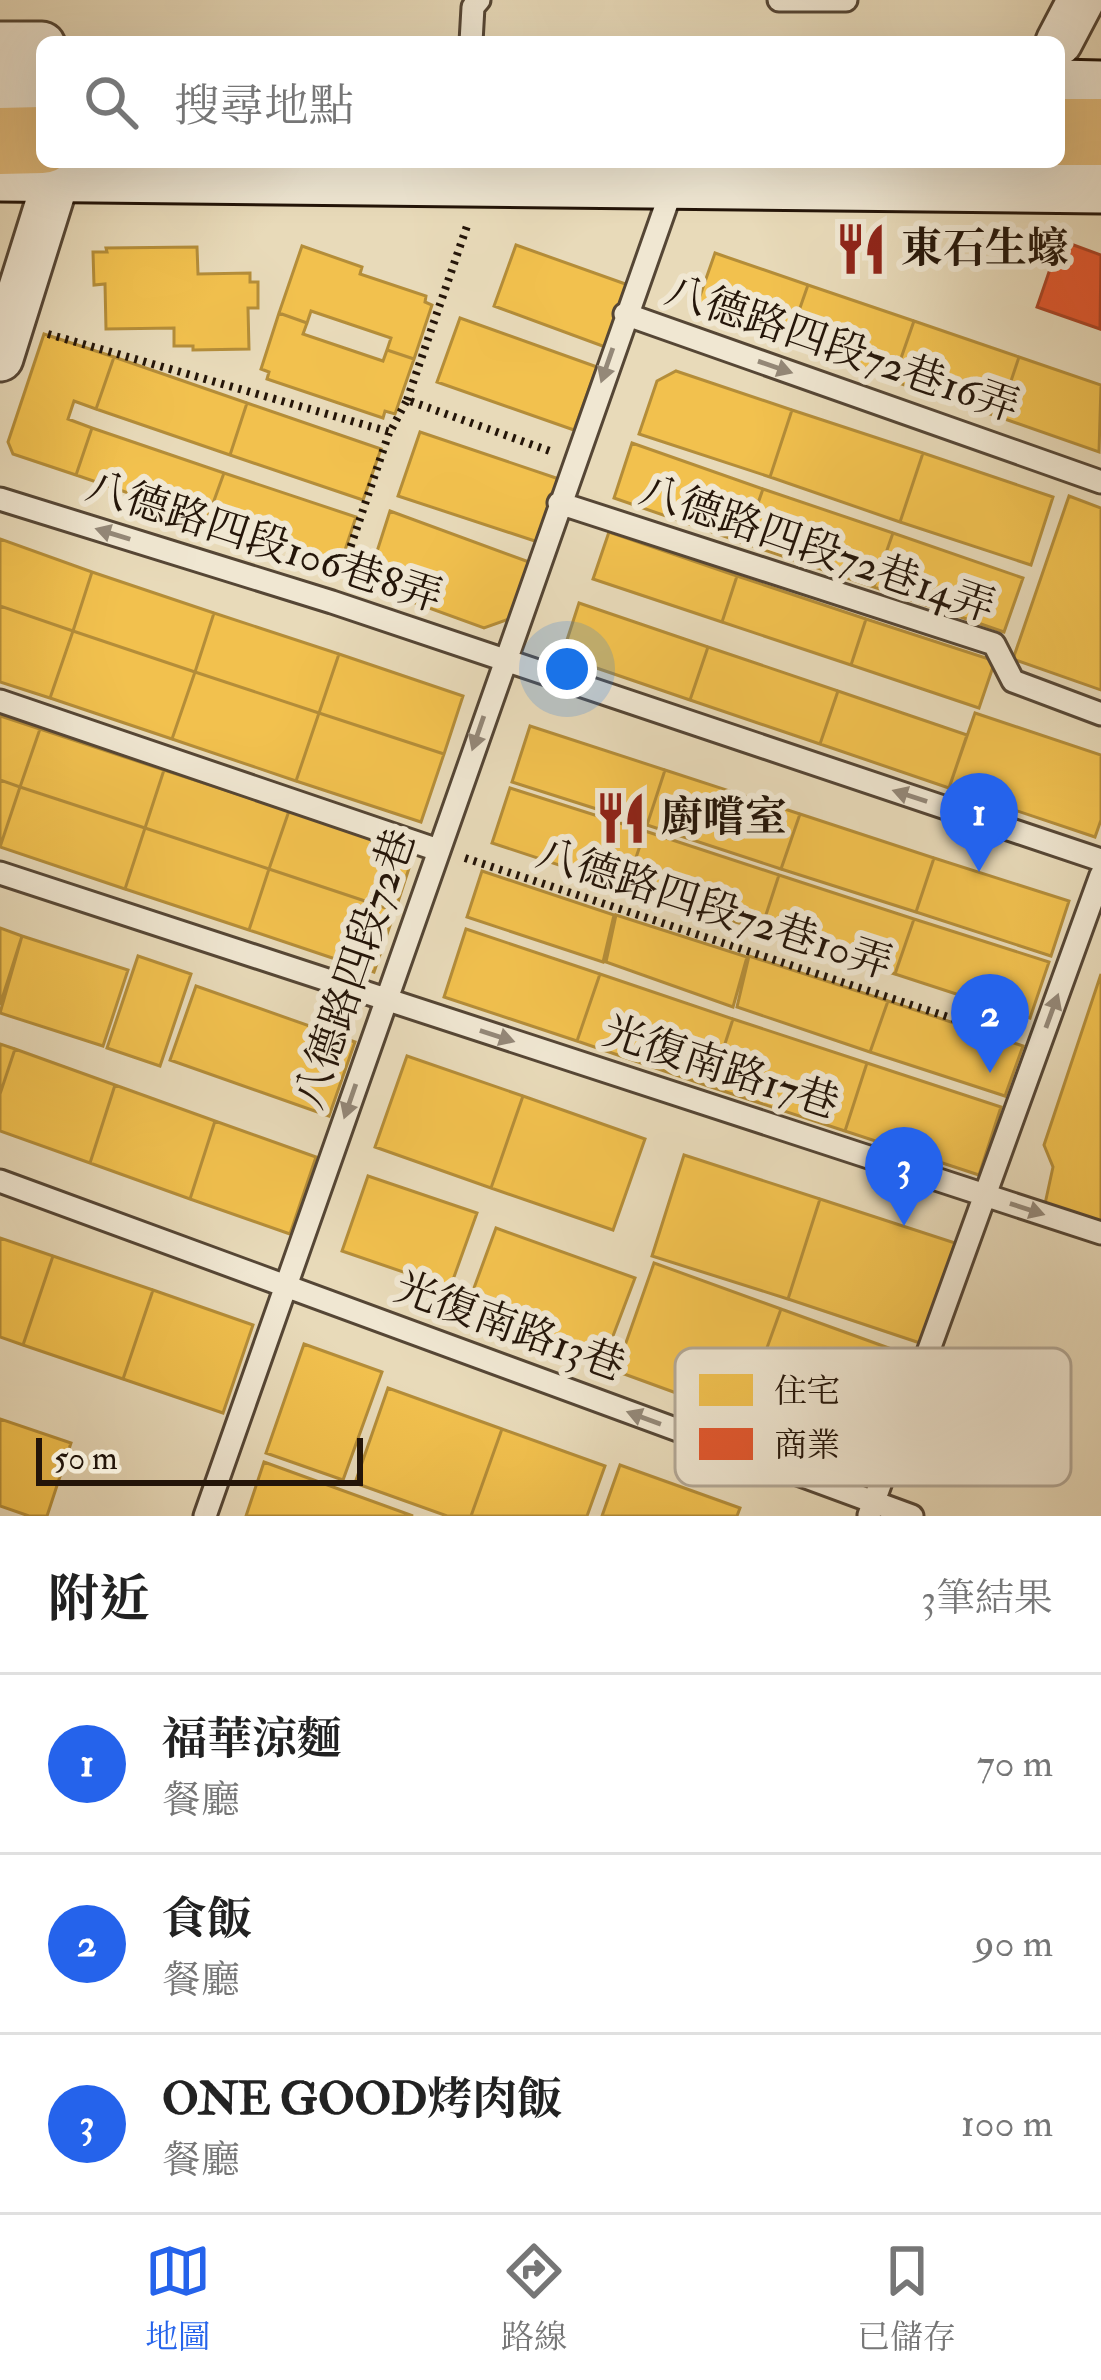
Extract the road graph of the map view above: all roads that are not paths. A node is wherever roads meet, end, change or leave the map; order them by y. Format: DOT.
graph roads {
  1 [pos="478,0"];
  2 [pos="779,0"];
  3 [pos="846,0"];
  4 [pos="1081,0"];
  5 [pos="472,36"];
  6 [pos="1062,36"];
  7 [pos="36,44"];
  8 [pos="0,45"];
  9 [pos="1065,92"];
  10 [pos="1101,93"];
  11 [pos="0,94"];
  12 [pos="36,96"];
  13 [pos="1065,132"];
  14 [pos="1101,132"];
  15 [pos="0,141"];
  16 [pos="34,159"];
  17 [pos="305,168"];
  18 [pos="677,176"];
  19 [pos="1101,181"];
  20 [pos="625,314"];
  21 [pos="6,341"];
  22 [pos="1101,482"];
  23 [pos="0,499"];
  24 [pos="559,503"];
  25 [pos="504,661"];
  26 [pos="0,701"];
  27 [pos="1101,714"];
  28 [pos="438,850"];
  29 [pos="1101,860"];
  30 [pos="0,873"];
  31 [pos="1101,875"];
  32 [pos="386,999"];
  33 [pos="0,1180"];
  34 [pos="985,1196"];
  35 [pos="1101,1233"];
  36 [pos="285,1286"];
  37 [pos="930,1348"];
  38 [pos="675,1434"];
  39 [pos="811,1486"];
  40 [pos="871,1509"];
  41 [pos="205,1516"];
  42 [pos="912,1516"];
  1 -- 5 [label="lane"];
  2 -- 3 [label="lane"];
  4 -- 6 [label="street"];
  7 -- 8 [label="street"];
  9 -- 10 [label="street"];
  11 -- 12 [label="street"];
  13 -- 14 [label="highway"];
  15 -- 16 [label="highway"];
  16 -- 21 [label="street"];
  17 -- 18 [label="street"];
  18 -- 19 [label="street"];
  18 -- 20 [label="lane, 八德路四段72巷"];
  20 -- 22 [label="lane, 八德路四段72巷16弄, one-way"];
  20 -- 24 [label="lane, 八德路四段72巷, one-way"];
  25 -- 23 [label="lane, 八德路四段106巷8弄, one-way"];
  24 -- 25 [label="lane, 八德路四段72巷"];
  24 -- 27 [label="lane, 八德路四段72巷14弄"];
  25 -- 28 [label="lane, 八德路四段72巷, one-way"];
  29 -- 25 [label="lane, 八德路四段106巷8弄, one-way"];
  26 -- 28 [label="lane"];
  28 -- 32 [label="lane, 八德路四段72巷"];
  30 -- 32 [label="lane, 光復南路17巷"];
  34 -- 31 [label="lane, one-way"];
  32 -- 34 [label="lane, 光復南路17巷, one-way"];
  32 -- 36 [label="lane, 八德路四段72巷, one-way"];
  33 -- 36 [label="lane, 光復南路13巷"];
  34 -- 35 [label="lane, 光復南路17巷, one-way"];
  34 -- 37 [label="lane"];
  38 -- 36 [label="lane, 光復南路13巷, one-way"];
  36 -- 41 [label="lane, 八德路四段72巷"];
  40 -- 39 [label="lane, 光復南路13巷, one-way"];
  40 -- 42 [label="lane, 光復南路13巷"];
}
